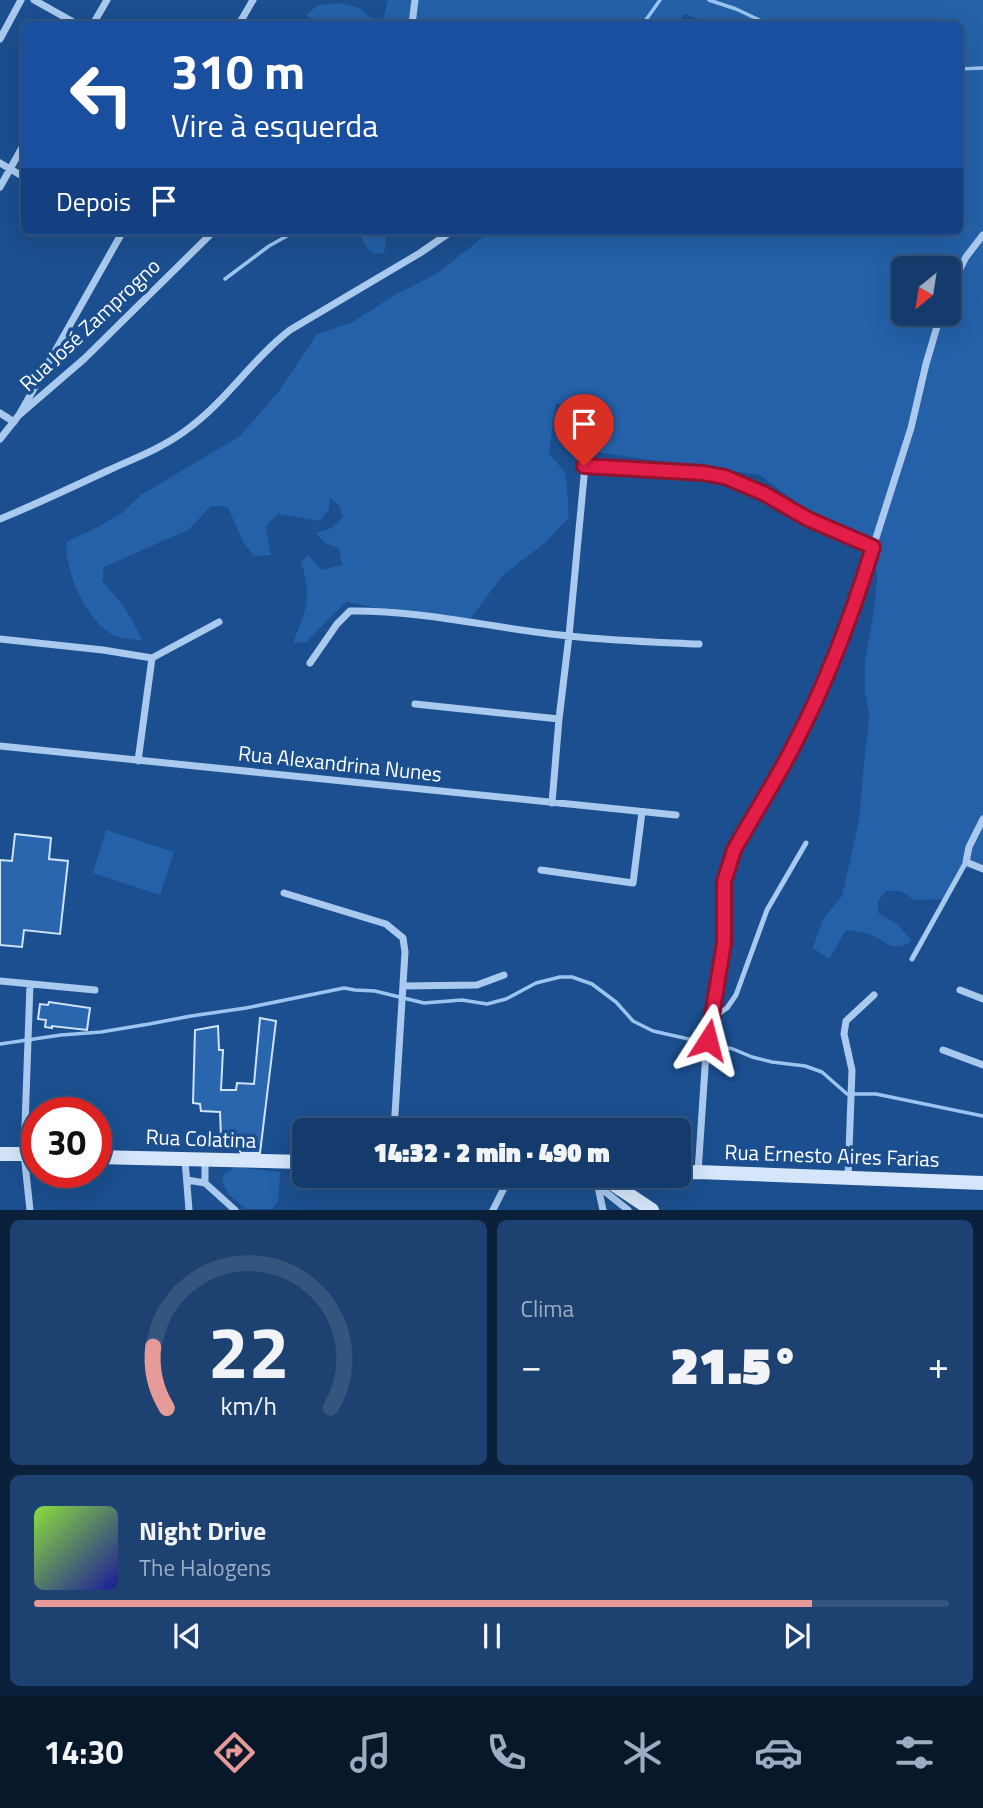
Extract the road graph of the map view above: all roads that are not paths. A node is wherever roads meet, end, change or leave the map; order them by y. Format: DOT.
graph roads {
  1 [pos="22,0"];
  2 [pos="34,0"];
  3 [pos="107,0"];
  4 [pos="253,0"];
  5 [pos="415,0"];
  6 [pos="72,21"];
  7 [pos="95,21"];
  8 [pos="241,21"];
  9 [pos="412,21"];
  10 [pos="0,39"];
  11 [pos="21,149"];
  12 [pos="0,163"];
  13 [pos="10,169"];
  14 [pos="21,175"];
  15 [pos="0,187"];
  16 [pos="118,235"];
  17 [pos="210,235"];
  18 [pos="446,235"];
  19 [pos="983,235"];
  20 [pos="961,265"];
  21 [pos="937,326"];
  22 [pos="0,413"];
  23 [pos="16,419"];
  24 [pos="0,439"];
  25 [pos="0,519"];
  26 [pos="873,547"];
  27 [pos="219,622"];
  28 [pos="569,636"];
  29 [pos="0,639"];
  30 [pos="699,644"];
  31 [pos="152,659"];
  32 [pos="310,663"];
  33 [pos="415,704"];
  34 [pos="558,719"];
  35 [pos="0,746"];
  36 [pos="138,761"];
  37 [pos="552,803"];
  38 [pos="642,812"];
  39 [pos="676,815"];
  40 [pos="983,819"];
  41 [pos="806,843"];
  42 [pos="966,862"];
  43 [pos="983,869"];
  44 [pos="541,870"];
  45 [pos="284,893"];
  46 [pos="912,958"];
  47 [pos="504,975"];
  48 [pos="0,981"];
  49 [pos="30,984"];
  50 [pos="95,990"];
  51 [pos="403,990"];
  52 [pos="960,990"];
  53 [pos="874,995"];
  54 [pos="983,999"];
  55 [pos="710,1019"];
  56 [pos="943,1050"];
  57 [pos="983,1065"];
  58 [pos="29,1097"];
  59 [pos="395,1118"];
  60 [pos="0,1154"];
  61 [pos="21,1154"];
  62 [pos="112,1158"];
  63 [pos="185,1160"];
  64 [pos="205,1160"];
  65 [pos="292,1162"];
  66 [pos="691,1172"];
  67 [pos="698,1172"];
  68 [pos="848,1178"];
  69 [pos="187,1180"];
  70 [pos="982,1181"];
  71 [pos="205,1183"];
  72 [pos="30,1188"];
  73 [pos="504,1188"];
  74 [pos="600,1188"];
  75 [pos="606,1188"];
  76 [pos="620,1189"];
  77 [pos="30,1209"];
  78 [pos="189,1209"];
  79 [pos="235,1209"];
  80 [pos="493,1209"];
  81 [pos="603,1209"];
  82 [pos="628,1209"];
  83 [pos="652,1209"];
  1 -- 10 [label="street"];
  2 -- 6 [label="street"];
  3 -- 7 [label="street"];
  4 -- 8 [label="street"];
  5 -- 9 [label="street"];
  11 -- 13 [label="street"];
  12 -- 13 [label="street"];
  13 -- 14 [label="street"];
  13 -- 15 [label="street"];
  16 -- 23 [label="street"];
  17 -- 23 [label="street, Rua José Zamprogno"];
  18 -- 25 [label="street"];
  19 -- 20 [label="street"];
  21 -- 26 [label="street"];
  22 -- 23 [label="street"];
  23 -- 24 [label="street"];
  26 -- 28 [label="street"];
  26 -- 55 [label="street"];
  27 -- 31 [label="street"];
  28 -- 30 [label="street"];
  28 -- 32 [label="street"];
  28 -- 34 [label="street"];
  29 -- 31 [label="street"];
  31 -- 36 [label="street"];
  33 -- 34 [label="street"];
  34 -- 37 [label="street"];
  35 -- 36 [label="street, Rua Alexandrina Nunes"];
  36 -- 37 [label="street, Rua Alexandrina Nunes"];
  37 -- 38 [label="street, Rua Alexandrina Nunes"];
  38 -- 39 [label="street, Rua Alexandrina Nunes"];
  38 -- 44 [label="street"];
  40 -- 42 [label="street"];
  41 -- 55 [label="lane"];
  42 -- 43 [label="street"];
  42 -- 46 [label="lane"];
  45 -- 51 [label="street"];
  47 -- 51 [label="street"];
  48 -- 49 [label="street"];
  49 -- 50 [label="street"];
  49 -- 58 [label="street"];
  51 -- 59 [label="street"];
  52 -- 54 [label="street"];
  53 -- 68 [label="street"];
  55 -- 67 [label="street"];
  56 -- 57 [label="street"];
  60 -- 61 [label="street"];
  62 -- 63 [label="street, Rua Colatina"];
  63 -- 64 [label="street, Rua Colatina"];
  63 -- 69 [label="street"];
  64 -- 65 [label="street, Rua Colatina"];
  64 -- 71 [label="street"];
  66 -- 67 [label="street, Rua Ernesto Aires Farias"];
  67 -- 68 [label="street, Rua Ernesto Aires Farias"];
  68 -- 70 [label="street, Rua Ernesto Aires Farias"];
  69 -- 71 [label="street"];
  69 -- 78 [label="street"];
  71 -- 79 [label="street"];
  72 -- 77 [label="street"];
  73 -- 80 [label="street"];
  74 -- 81 [label="street"];
  75 -- 82 [label="street"];
  76 -- 83 [label="street"];
}
